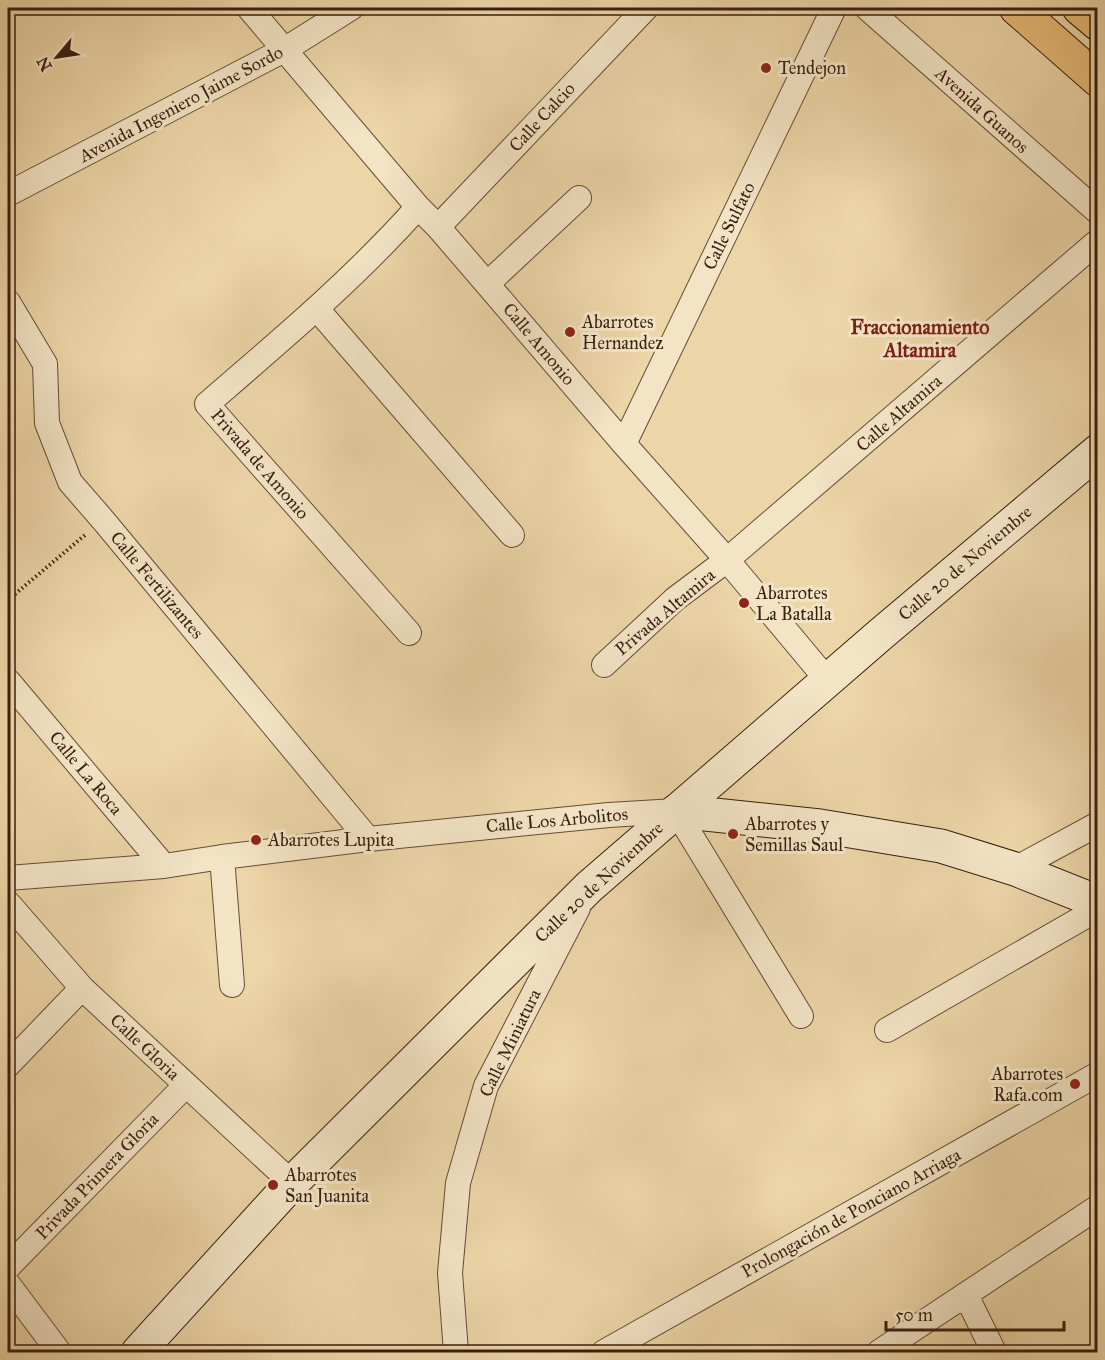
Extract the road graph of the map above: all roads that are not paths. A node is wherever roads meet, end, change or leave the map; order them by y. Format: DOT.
graph roads {
  1 [pos="249,8"];
  2 [pos="351,8"];
  3 [pos="646,8"];
  4 [pos="834,8"];
  5 [pos="867,8"];
  6 [pos="1016,8"];
  7 [pos="1079,8"];
  8 [pos="1098,24"];
  9 [pos="284,50"];
  10 [pos="1098,80"];
  11 [pos="8,194"];
  12 [pos="579,198"];
  13 [pos="418,207"];
  14 [pos="1098,212"];
  15 [pos="438,227"];
  16 [pos="1098,242"];
  17 [pos="487,284"];
  18 [pos="8,302"];
  19 [pos="316,309"];
  20 [pos="624,444"];
  21 [pos="1096,454"];
  22 [pos="512,535"];
  23 [pos="727,560"];
  24 [pos="409,633"];
  25 [pos="604,665"];
  26 [pos="8,681"];
  27 [pos="828,681"];
  28 [pos="676,811"];
  29 [pos="1098,824"];
  30 [pos="368,839"];
  31 [pos="222,857"];
  32 [pos="164,866"];
  33 [pos="1015,870"];
  34 [pos="8,878"];
  35 [pos="589,886"];
  36 [pos="1098,902"];
  37 [pos="8,903"];
  38 [pos="1098,909"];
  39 [pos="232,985"];
  40 [pos="82,988"];
  41 [pos="801,1016"];
  42 [pos="887,1030"];
  43 [pos="8,1065"];
  44 [pos="1098,1074"];
  45 [pos="186,1085"];
  46 [pos="292,1183"];
  47 [pos="1098,1207"];
  48 [pos="8,1267"];
  49 [pos="8,1284"];
  50 [pos="966,1295"];
  51 [pos="58,1353"];
  52 [pos="138,1353"];
  53 [pos="456,1353"];
  54 [pos="604,1353"];
  55 [pos="879,1353"];
  56 [pos="994,1353"];
  1 -- 9 [label="street, Calle Amonio"];
  2 -- 9 [label="street, Avenida Ingeniero Jaime Sordo"];
  3 -- 15 [label="street, Calle Calcio"];
  4 -- 20 [label="street, Calle Sulfato"];
  5 -- 14 [label="street, Avenida Guanos"];
  6 -- 10 [label="main road"];
  7 -- 8 [label="main road"];
  9 -- 11 [label="street, Avenida Ingeniero Jaime Sordo"];
  9 -- 13 [label="street, Calle Amonio"];
  12 -- 17 [label="street"];
  13 -- 15 [label="street, Calle Amonio"];
  13 -- 19 [label="street, Privada de Amonio"];
  15 -- 17 [label="street, Calle Amonio"];
  16 -- 23 [label="street, Calle Altamira"];
  17 -- 20 [label="street, Calle Amonio"];
  18 -- 30 [label="street, Calle Fertilizantes"];
  19 -- 22 [label="street"];
  19 -- 24 [label="street, Privada de Amonio"];
  20 -- 23 [label="street, Calle Amonio"];
  21 -- 27 [label="main road, Calle 20 de Noviembre"];
  23 -- 25 [label="street, Privada Altamira"];
  23 -- 27 [label="street, Calle Amonio"];
  26 -- 32 [label="street, Calle La Roca"];
  27 -- 28 [label="main road, Calle 20 de Noviembre"];
  28 -- 30 [label="street, Calle Los Arbolitos"];
  28 -- 33 [label="main road, Calle Los Arbolitos"];
  28 -- 35 [label="main road, Calle 20 de Noviembre"];
  28 -- 41 [label="street"];
  29 -- 33 [label="street"];
  30 -- 31 [label="street, Calle Los Arbolitos"];
  31 -- 32 [label="street, Calle Los Arbolitos"];
  31 -- 39 [label="street"];
  32 -- 34 [label="street, Calle Los Arbolitos"];
  33 -- 36 [label="main road, Calle Los Arbolitos"];
  35 -- 46 [label="main road, Calle 20 de Noviembre"];
  35 -- 53 [label="street, Calle Miniatura"];
  37 -- 40 [label="street, Calle Gloria"];
  38 -- 42 [label="street"];
  40 -- 43 [label="street"];
  40 -- 45 [label="street, Calle Gloria"];
  44 -- 54 [label="street, Prolongación de Ponciano Arriaga"];
  45 -- 46 [label="street, Calle Gloria"];
  45 -- 48 [label="street, Privada Primera Gloria"];
  46 -- 52 [label="main road, Calle 20 de Noviembre"];
  47 -- 50 [label="street"];
  49 -- 51 [label="street"];
  50 -- 55 [label="street"];
  50 -- 56 [label="street"];
}
